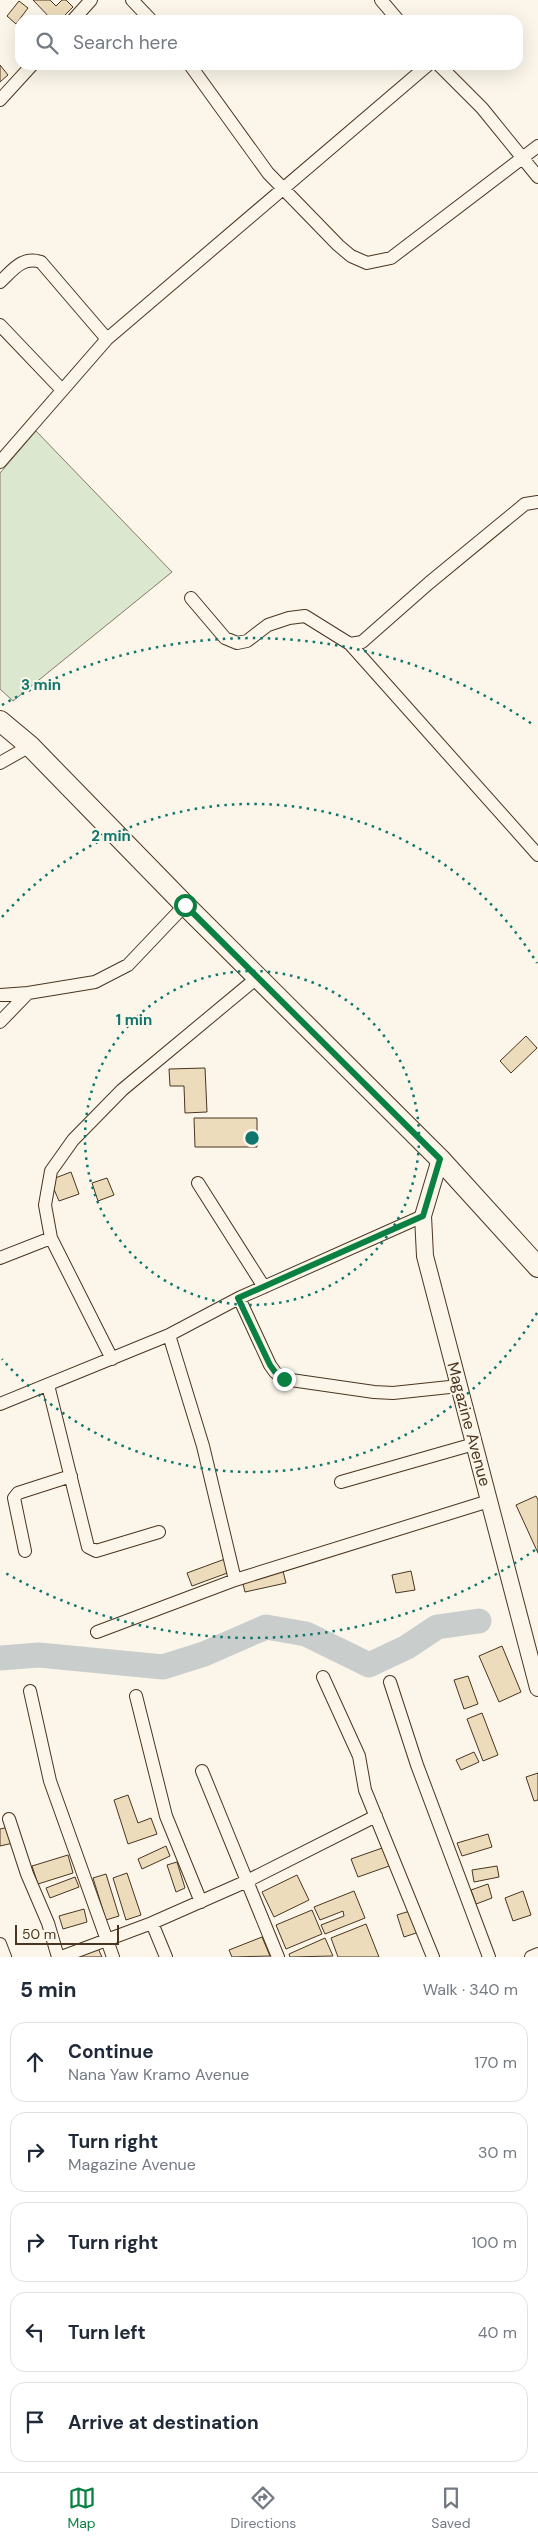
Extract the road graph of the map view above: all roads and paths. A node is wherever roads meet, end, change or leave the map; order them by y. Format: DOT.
graph roads {
  1 [pos="91,0"];
  2 [pos="132,0"];
  3 [pos="381,0"];
  4 [pos="78,15"];
  5 [pos="146,15"];
  6 [pos="394,15"];
  7 [pos="27,70"];
  8 [pos="194,70"];
  9 [pos="422,70"];
  10 [pos="444,70"];
  11 [pos="0,100"];
  12 [pos="538,146"];
  13 [pos="524,158"];
  14 [pos="538,177"];
  15 [pos="283,190"];
  16 [pos="0,282"];
  17 [pos="0,325"];
  18 [pos="107,339"];
  19 [pos="62,390"];
  20 [pos="0,462"];
  21 [pos="538,502"];
  22 [pos="191,598"];
  23 [pos="350,644"];
  24 [pos="0,721"];
  25 [pos="30,746"];
  26 [pos="0,763"];
  27 [pos="538,855"];
  28 [pos="185,905"];
  29 [pos="258,977"];
  30 [pos="28,993"];
  31 [pos="0,995"];
  32 [pos="0,1022"];
  33 [pos="440,1159"];
  34 [pos="198,1183"];
  35 [pos="423,1216"];
  36 [pos="51,1238"];
  37 [pos="0,1258"];
  38 [pos="538,1266"];
  39 [pos="264,1287"];
  40 [pos="238,1298"];
  41 [pos="169,1335"];
  42 [pos="112,1359"];
  43 [pos="48,1385"];
  44 [pos="459,1386"];
  45 [pos="0,1404"];
  46 [pos="474,1444"];
  47 [pos="71,1476"];
  48 [pos="341,1482"];
  49 [pos="489,1501"];
  50 [pos="159,1532"];
  51 [pos="26,1551"];
  52 [pos="235,1580"];
  53 [pos="97,1632"];
  54 [pos="323,1677"];
  55 [pos="390,1682"];
  56 [pos="538,1688"];
  57 [pos="30,1690"];
  58 [pos="136,1696"];
  59 [pos="202,1771"];
  60 [pos="376,1816"];
  61 [pos="9,1818"];
  62 [pos="245,1882"];
  63 [pos="201,1902"];
  64 [pos="152,1923"];
  65 [pos="106,1940"];
  66 [pos="0,1944"];
  67 [pos="538,1954"];
  68 [pos="5,1957"];
  69 [pos="60,1957"];
  70 [pos="113,1957"];
  71 [pos="166,1957"];
  72 [pos="278,1957"];
  73 [pos="433,1957"];
  74 [pos="489,1957"];
  75 [pos="530,1957"];
  1 -- 4 [label="street"];
  2 -- 5 [label="street"];
  3 -- 6 [label="street"];
  7 -- 11 [label="street"];
  8 -- 15 [label="street"];
  9 -- 15 [label="street"];
  10 -- 13 [label="street"];
  12 -- 13 [label="street"];
  13 -- 14 [label="street"];
  13 -- 15 [label="street"];
  15 -- 18 [label="street"];
  16 -- 18 [label="street"];
  17 -- 19 [label="street"];
  18 -- 19 [label="street"];
  19 -- 20 [label="street"];
  21 -- 23 [label="street"];
  22 -- 23 [label="street"];
  23 -- 27 [label="street"];
  24 -- 25 [label="main road"];
  25 -- 26 [label="street"];
  25 -- 28 [label="main road"];
  28 -- 29 [label="main road"];
  28 -- 30 [label="street"];
  29 -- 33 [label="main road"];
  29 -- 36 [label="street"];
  30 -- 31 [label="street"];
  30 -- 32 [label="street"];
  33 -- 35 [label="street, Magazine Avenue"];
  33 -- 38 [label="main road"];
  34 -- 39 [label="street"];
  35 -- 39 [label="street"];
  35 -- 44 [label="street, Magazine Avenue"];
  36 -- 37 [label="street"];
  36 -- 42 [label="street"];
  39 -- 40 [label="street"];
  40 -- 41 [label="street"];
  40 -- 44 [label="street"];
  41 -- 42 [label="street"];
  41 -- 52 [label="street"];
  42 -- 43 [label="street"];
  43 -- 45 [label="street"];
  43 -- 47 [label="street"];
  44 -- 46 [label="street, Magazine Avenue"];
  46 -- 48 [label="street"];
  46 -- 49 [label="street, Magazine Avenue"];
  47 -- 50 [label="street"];
  47 -- 51 [label="street"];
  49 -- 52 [label="street"];
  49 -- 56 [label="street, Magazine Avenue"];
  52 -- 53 [label="street"];
  54 -- 60 [label="street"];
  55 -- 74 [label="street"];
  57 -- 65 [label="street"];
  58 -- 63 [label="street"];
  59 -- 62 [label="street"];
  60 -- 62 [label="street"];
  60 -- 73 [label="street"];
  61 -- 69 [label="street"];
  62 -- 63 [label="street"];
  62 -- 72 [label="street"];
  63 -- 64 [label="street"];
  64 -- 65 [label="street"];
  64 -- 71 [label="street"];
  65 -- 69 [label="street"];
  65 -- 70 [label="street"];
  66 -- 68 [label="street"];
  67 -- 75 [label="street"];
}
